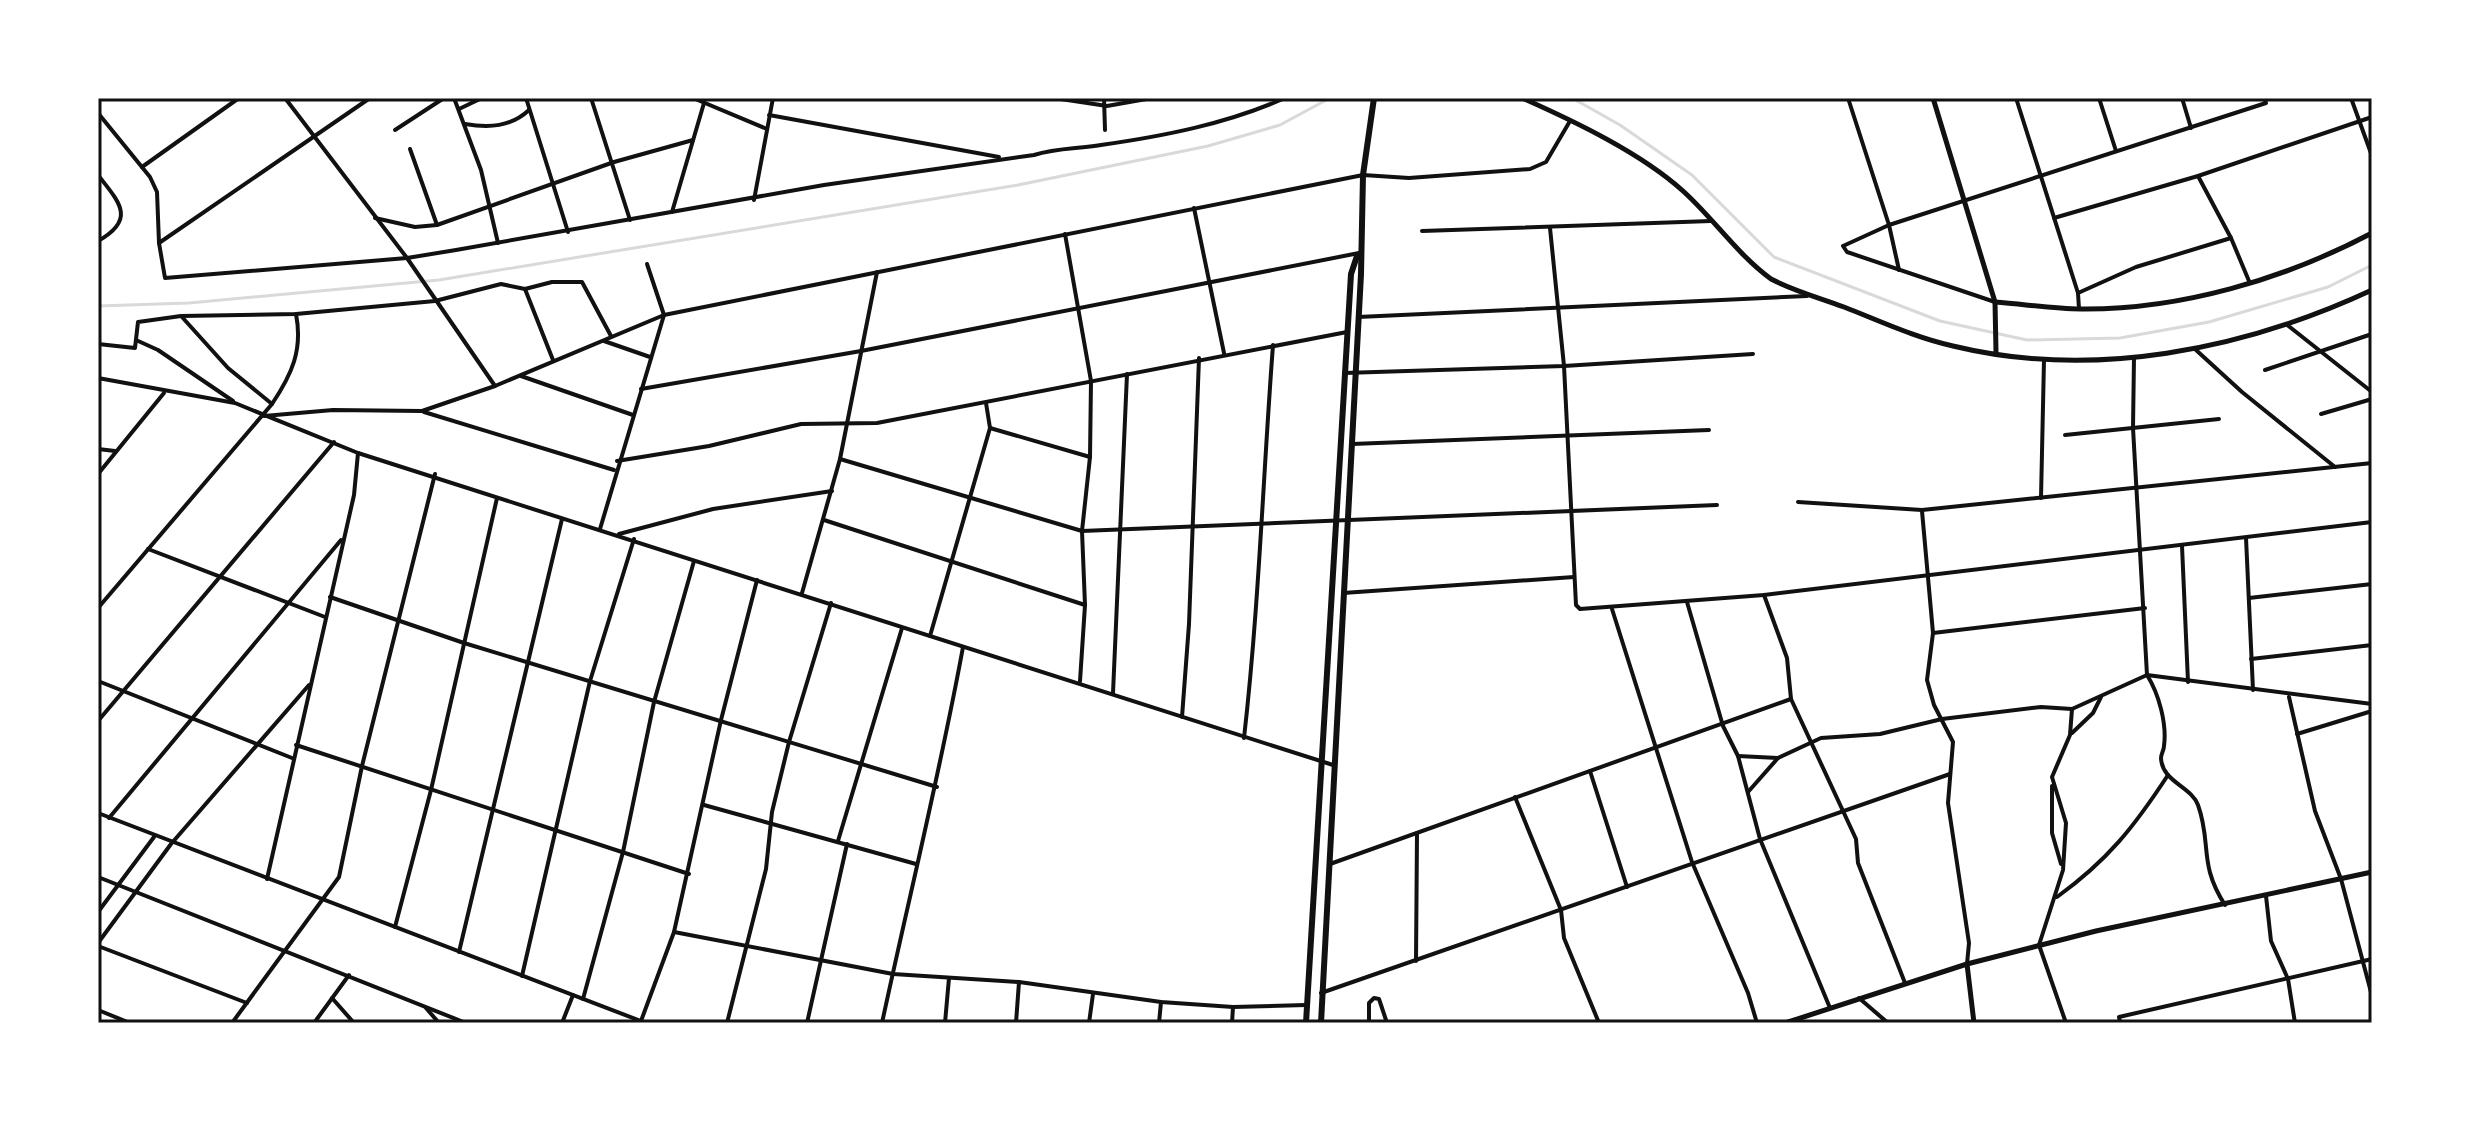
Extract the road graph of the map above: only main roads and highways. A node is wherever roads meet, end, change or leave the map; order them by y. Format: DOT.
graph roads {
  1 [pos="1374,98"];
  2 [pos="1359,253"];
  3 [pos="1306,1023"];
  4 [pos="1321,1023"];
  1 -- 2 [label="main road"];
  2 -- 3 [label="main road"];
  2 -- 4 [label="main road"];
}
